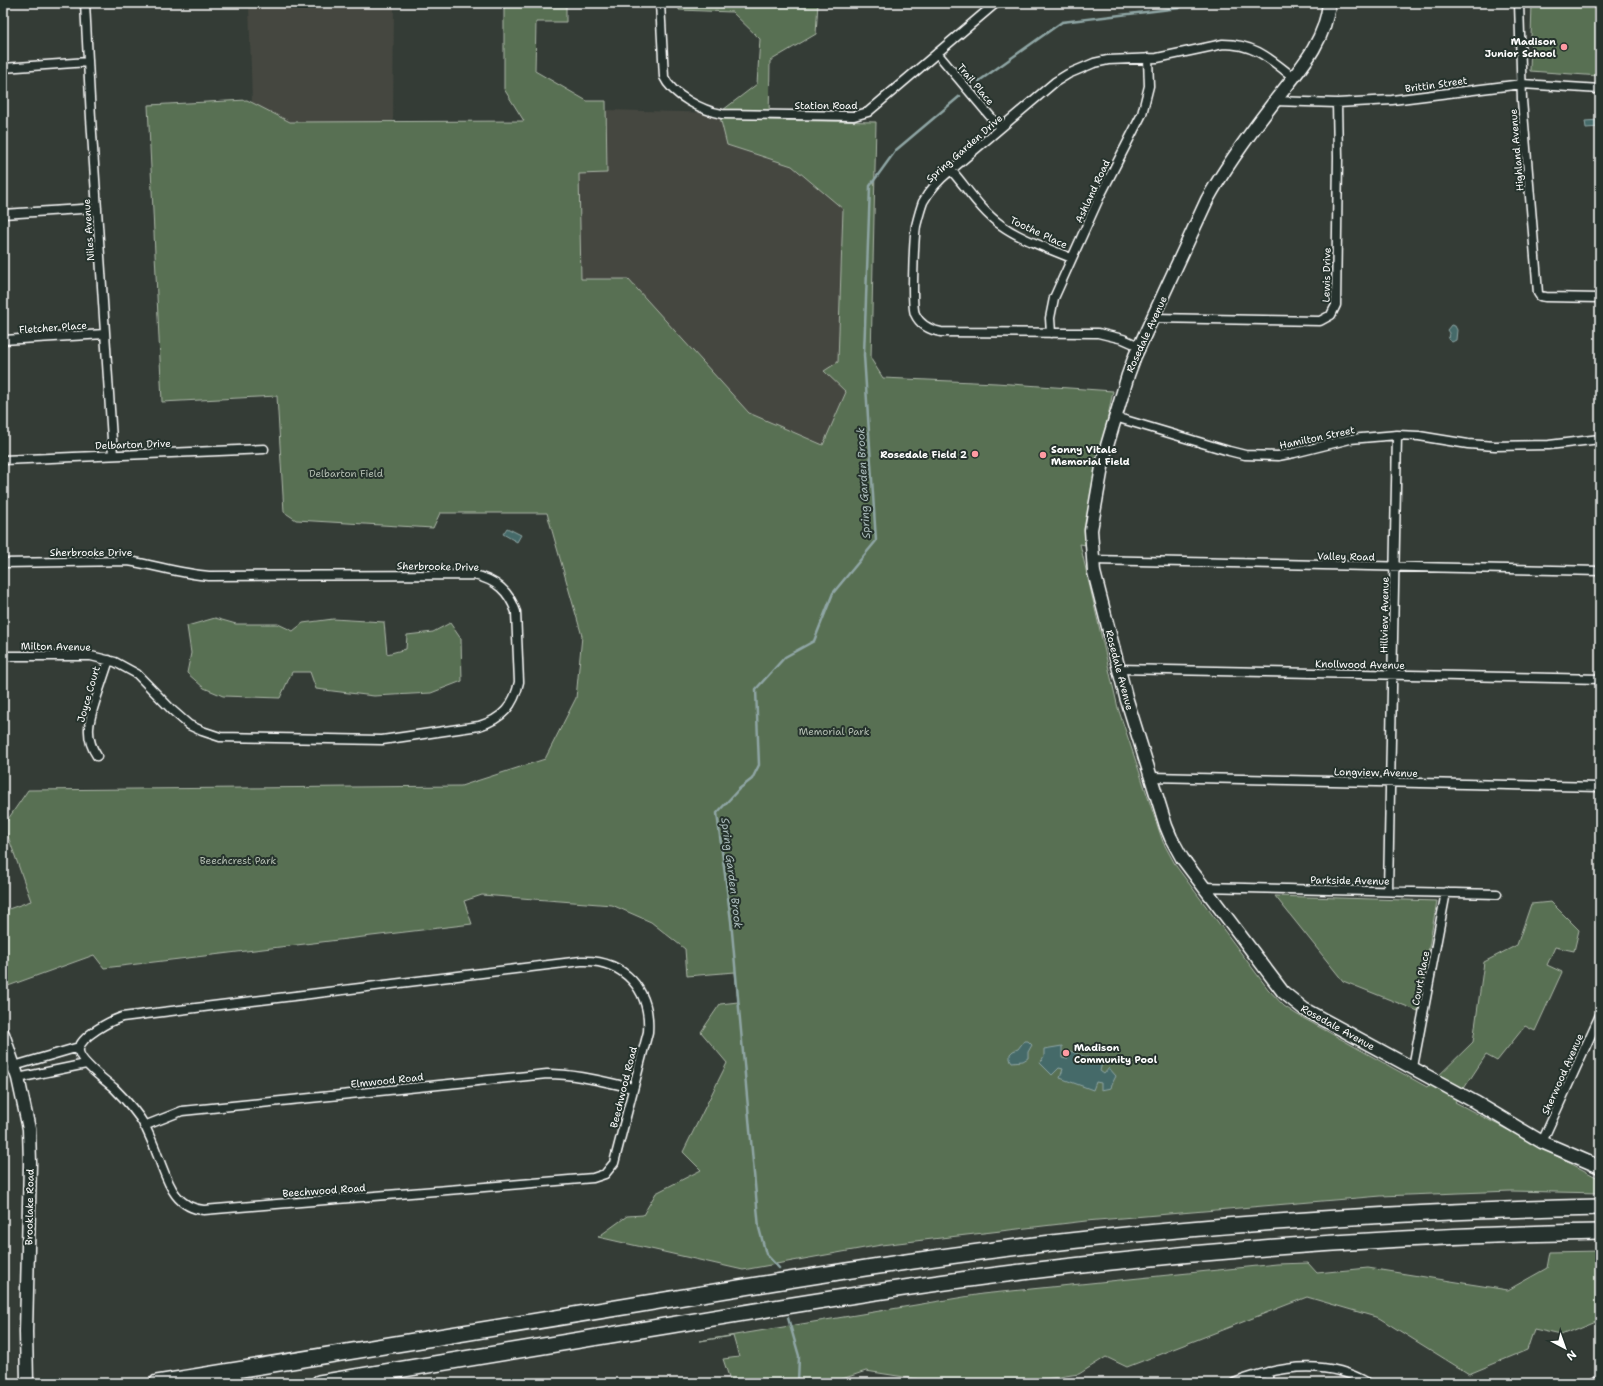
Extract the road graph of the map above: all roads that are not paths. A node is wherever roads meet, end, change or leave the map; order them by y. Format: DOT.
graph roads {
  1 [pos="85,3"];
  2 [pos="660,3"];
  3 [pos="996,3"];
  4 [pos="1329,3"];
  5 [pos="1519,3"];
  6 [pos="937,53"];
  7 [pos="1148,58"];
  8 [pos="88,62"];
  9 [pos="3,68"];
  10 [pos="1293,77"];
  11 [pos="1522,84"];
  12 [pos="1600,89"];
  13 [pos="1274,102"];
  14 [pos="1337,103"];
  15 [pos="1000,128"];
  16 [pos="951,170"];
  17 [pos="96,208"];
  18 [pos="3,214"];
  19 [pos="1072,258"];
  20 [pos="1600,298"];
  21 [pos="1153,318"];
  22 [pos="1051,333"];
  23 [pos="105,334"];
  24 [pos="3,340"];
  25 [pos="1139,346"];
  26 [pos="1115,417"];
  27 [pos="1397,435"];
  28 [pos="1600,439"];
  29 [pos="264,449"];
  30 [pos="112,455"];
  31 [pos="3,460"];
  32 [pos="1092,560"];
  33 [pos="3,563"];
  34 [pos="1394,567"];
  35 [pos="1600,571"];
  36 [pos="3,656"];
  37 [pos="109,660"];
  38 [pos="1119,669"];
  39 [pos="1392,675"];
  40 [pos="1600,679"];
  41 [pos="97,756"];
  42 [pos="1151,777"];
  43 [pos="1390,782"];
  44 [pos="1600,787"];
  45 [pos="1203,887"];
  46 [pos="1388,891"];
  47 [pos="1446,892"];
  48 [pos="1497,894"];
  49 [pos="1600,1015"];
  50 [pos="3,1034"];
  51 [pos="79,1047"];
  52 [pos="86,1064"];
  53 [pos="14,1066"];
  54 [pos="1413,1067"];
  55 [pos="18,1078"];
  56 [pos="633,1088"];
  57 [pos="144,1126"];
  58 [pos="1542,1142"];
  59 [pos="1600,1167"];
  60 [pos="1600,1207"];
  61 [pos="1600,1232"];
  62 [pos="1268,1372"];
  63 [pos="1600,1379"];
  64 [pos="27,1383"];
  65 [pos="157,1383"];
  66 [pos="319,1383"];
  67 [pos="1234,1383"];
  68 [pos="1270,1383"];
  69 [pos="1368,1383"];
  70 [pos="1593,1383"];
  1 -- 8 [label="street, Niles Avenue"];
  2 -- 6 [label="street, Station Road"];
  3 -- 6 [label="street, Station Road"];
  4 -- 10 [label="street, Rosedale Avenue"];
  5 -- 11 [label="street, Highland Avenue"];
  6 -- 15 [label="street, Trail Place"];
  7 -- 10 [label="street, Spring Garden Drive"];
  7 -- 15 [label="street, Spring Garden Drive"];
  7 -- 19 [label="street, Ashland Road"];
  8 -- 9 [label="street"];
  8 -- 17 [label="street, Niles Avenue"];
  10 -- 13 [label="street, Rosedale Avenue"];
  11 -- 12 [label="street, Brittin Street"];
  11 -- 14 [label="street, Brittin Street"];
  11 -- 20 [label="street, Highland Avenue"];
  13 -- 14 [label="street, Brittin Street"];
  13 -- 21 [label="street, Rosedale Avenue"];
  14 -- 21 [label="street, Lewis Drive"];
  15 -- 16 [label="street, Spring Garden Drive"];
  16 -- 19 [label="street, Toothe Place"];
  16 -- 22 [label="street, Spring Garden Drive"];
  17 -- 18 [label="street"];
  17 -- 23 [label="street, Niles Avenue"];
  19 -- 22 [label="street, Ashland Road"];
  21 -- 25 [label="street, Rosedale Avenue"];
  22 -- 25 [label="street, Spring Garden Drive"];
  23 -- 24 [label="street, Fletcher Place"];
  23 -- 30 [label="street, Niles Avenue"];
  25 -- 26 [label="street, Rosedale Avenue"];
  26 -- 27 [label="street, Hamilton Street"];
  26 -- 32 [label="street, Rosedale Avenue"];
  27 -- 28 [label="street, Hamilton Street"];
  27 -- 34 [label="street, Hillview Avenue"];
  29 -- 30 [label="street, Delbarton Drive"];
  30 -- 31 [label="street, Delbarton Drive"];
  32 -- 34 [label="street, Valley Road"];
  32 -- 38 [label="street, Rosedale Avenue"];
  33 -- 37 [label="street, Sherbrooke Drive"];
  34 -- 35 [label="street, Valley Road"];
  34 -- 39 [label="street, Hillview Avenue"];
  36 -- 37 [label="street, Milton Avenue"];
  37 -- 41 [label="street, Joyce Court"];
  38 -- 39 [label="street, Knollwood Avenue"];
  38 -- 42 [label="street, Rosedale Avenue"];
  39 -- 40 [label="street, Knollwood Avenue"];
  39 -- 43 [label="street, Hillview Avenue"];
  42 -- 43 [label="street, Longview Avenue"];
  42 -- 45 [label="street, Rosedale Avenue"];
  43 -- 44 [label="street, Longview Avenue"];
  43 -- 46 [label="street, Hillview Avenue"];
  45 -- 46 [label="street, Parkside Avenue"];
  45 -- 54 [label="street, Rosedale Avenue"];
  46 -- 47 [label="street, Parkside Avenue"];
  47 -- 48 [label="street, Parkside Avenue"];
  47 -- 54 [label="street, Court Place"];
  49 -- 58 [label="street, Sherwood Avenue"];
  50 -- 53 [label="street, Brooklake Road"];
  51 -- 52 [label="street, Beechwood Road"];
  51 -- 53 [label="street, Beechwood Road"];
  51 -- 56 [label="street, Beechwood Road"];
  52 -- 55 [label="street"];
  52 -- 57 [label="street, Beechwood Road"];
  53 -- 55 [label="street, Brooklake Road"];
  54 -- 58 [label="street, Rosedale Avenue"];
  55 -- 64 [label="street, Brooklake Road"];
  56 -- 57 [label="street, Elmwood Road"];
  56 -- 57 [label="street, Beechwood Road"];
  58 -- 59 [label="street, Rosedale Avenue"];
  60 -- 65 [label="highway"];
  61 -- 66 [label="highway"];
  62 -- 67 [label="street"];
  62 -- 68 [label="street"];
  62 -- 69 [label="street"];
  63 -- 70 [label="street"];
}
